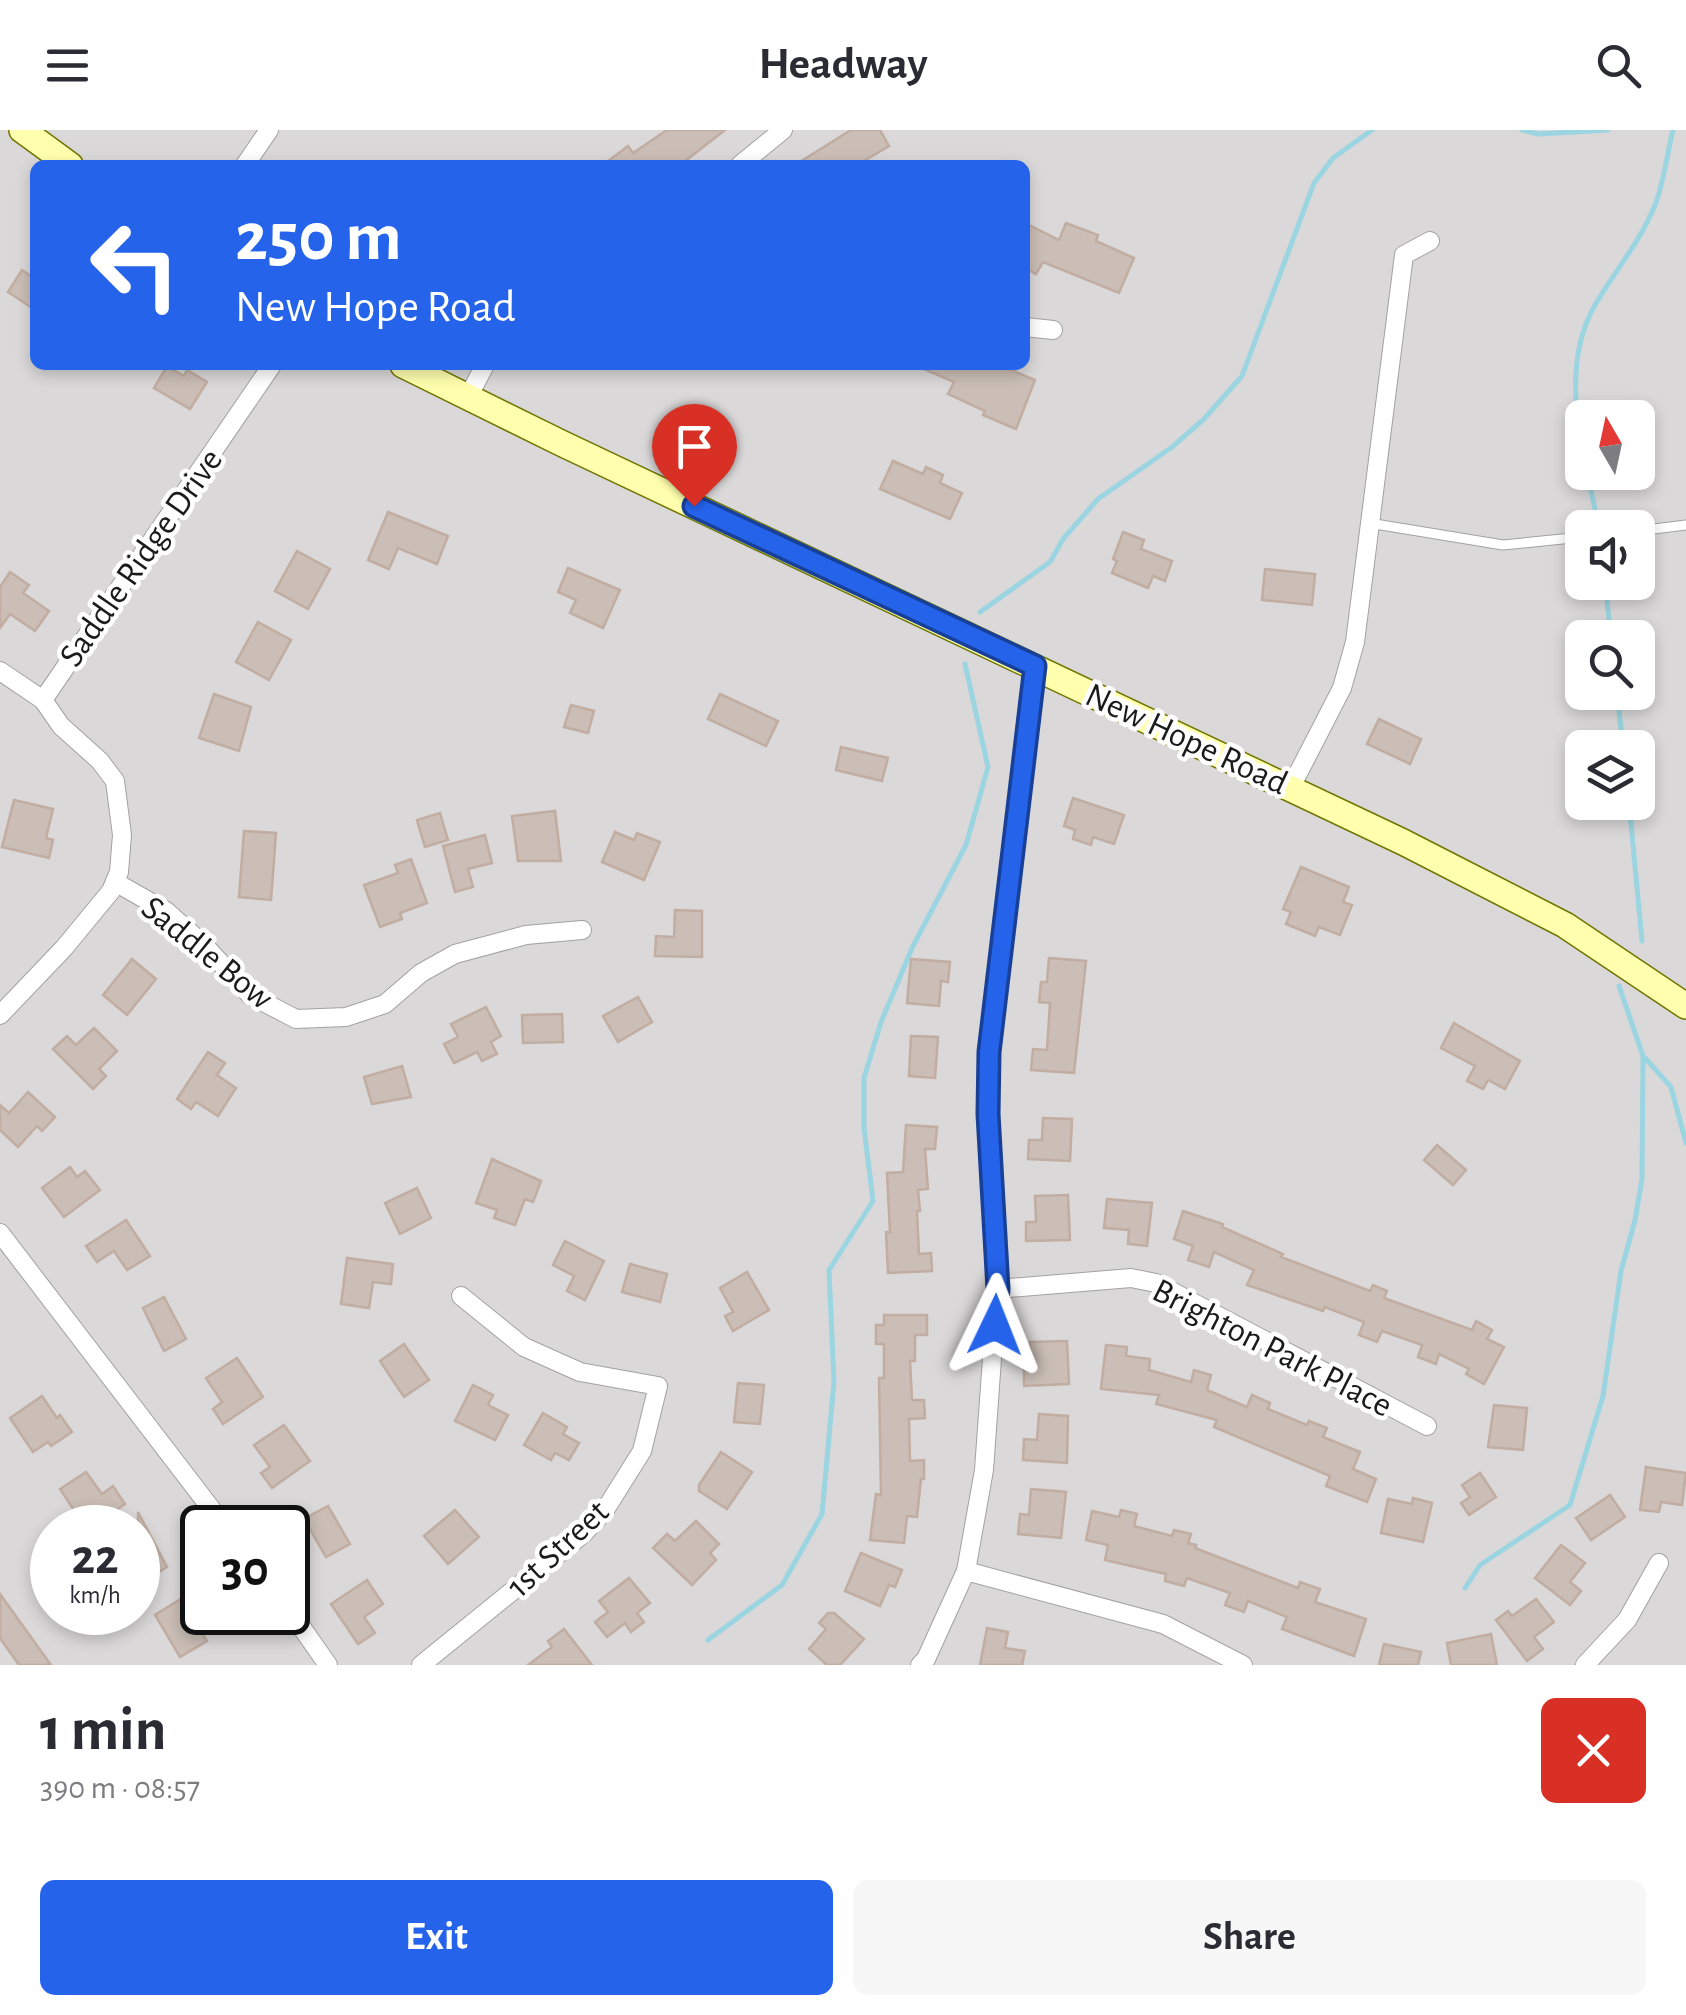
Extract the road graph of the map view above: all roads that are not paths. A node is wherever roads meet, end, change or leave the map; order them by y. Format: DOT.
graph roads {
  1 [pos="22,130"];
  2 [pos="269,130"];
  3 [pos="784,130"];
  4 [pos="63,160"];
  5 [pos="248,160"];
  6 [pos="750,160"];
  7 [pos="1430,242"];
  8 [pos="1030,328"];
  9 [pos="1053,330"];
  10 [pos="269,370"];
  11 [pos="414,370"];
  12 [pos="482,370"];
  13 [pos="468,397"];
  14 [pos="1370,523"];
  15 [pos="1686,525"];
  16 [pos="1655,529"];
  17 [pos="1565,539"];
  18 [pos="1035,666"];
  19 [pos="0,670"];
  20 [pos="43,700"];
  21 [pos="1291,787"];
  22 [pos="115,882"];
  23 [pos="582,930"];
  24 [pos="1686,1006"];
  25 [pos="0,1015"];
  26 [pos="0,1232"];
  27 [pos="998,1289"];
  28 [pos="460,1296"];
  29 [pos="1427,1426"];
  30 [pos="208,1505"];
  31 [pos="1658,1563"];
  32 [pos="966,1572"];
  33 [pos="307,1635"];
  34 [pos="328,1665"];
  35 [pos="420,1665"];
  36 [pos="920,1665"];
  37 [pos="1242,1665"];
  38 [pos="1585,1665"];
  1 -- 4 [label="street"];
  2 -- 5 [label="street"];
  3 -- 6 [label="street"];
  7 -- 14 [label="street"];
  8 -- 9 [label="street"];
  10 -- 20 [label="street, Saddle Ridge Drive"];
  11 -- 13 [label="street, New Hope Road"];
  12 -- 13 [label="street"];
  13 -- 18 [label="street, New Hope Road"];
  14 -- 17 [label="lane"];
  14 -- 21 [label="street"];
  15 -- 16 [label="lane"];
  18 -- 21 [label="street, New Hope Road"];
  18 -- 27 [label="street"];
  19 -- 20 [label="street"];
  20 -- 22 [label="street, Saddle Ridge Drive"];
  21 -- 24 [label="street, New Hope Road"];
  22 -- 23 [label="street, Saddle Bow"];
  22 -- 25 [label="street"];
  26 -- 30 [label="street"];
  27 -- 29 [label="street, Brighton Park Place"];
  27 -- 32 [label="street"];
  28 -- 35 [label="street, 1st Street"];
  31 -- 38 [label="street"];
  32 -- 36 [label="street"];
  32 -- 37 [label="street"];
  33 -- 34 [label="street"];
}
